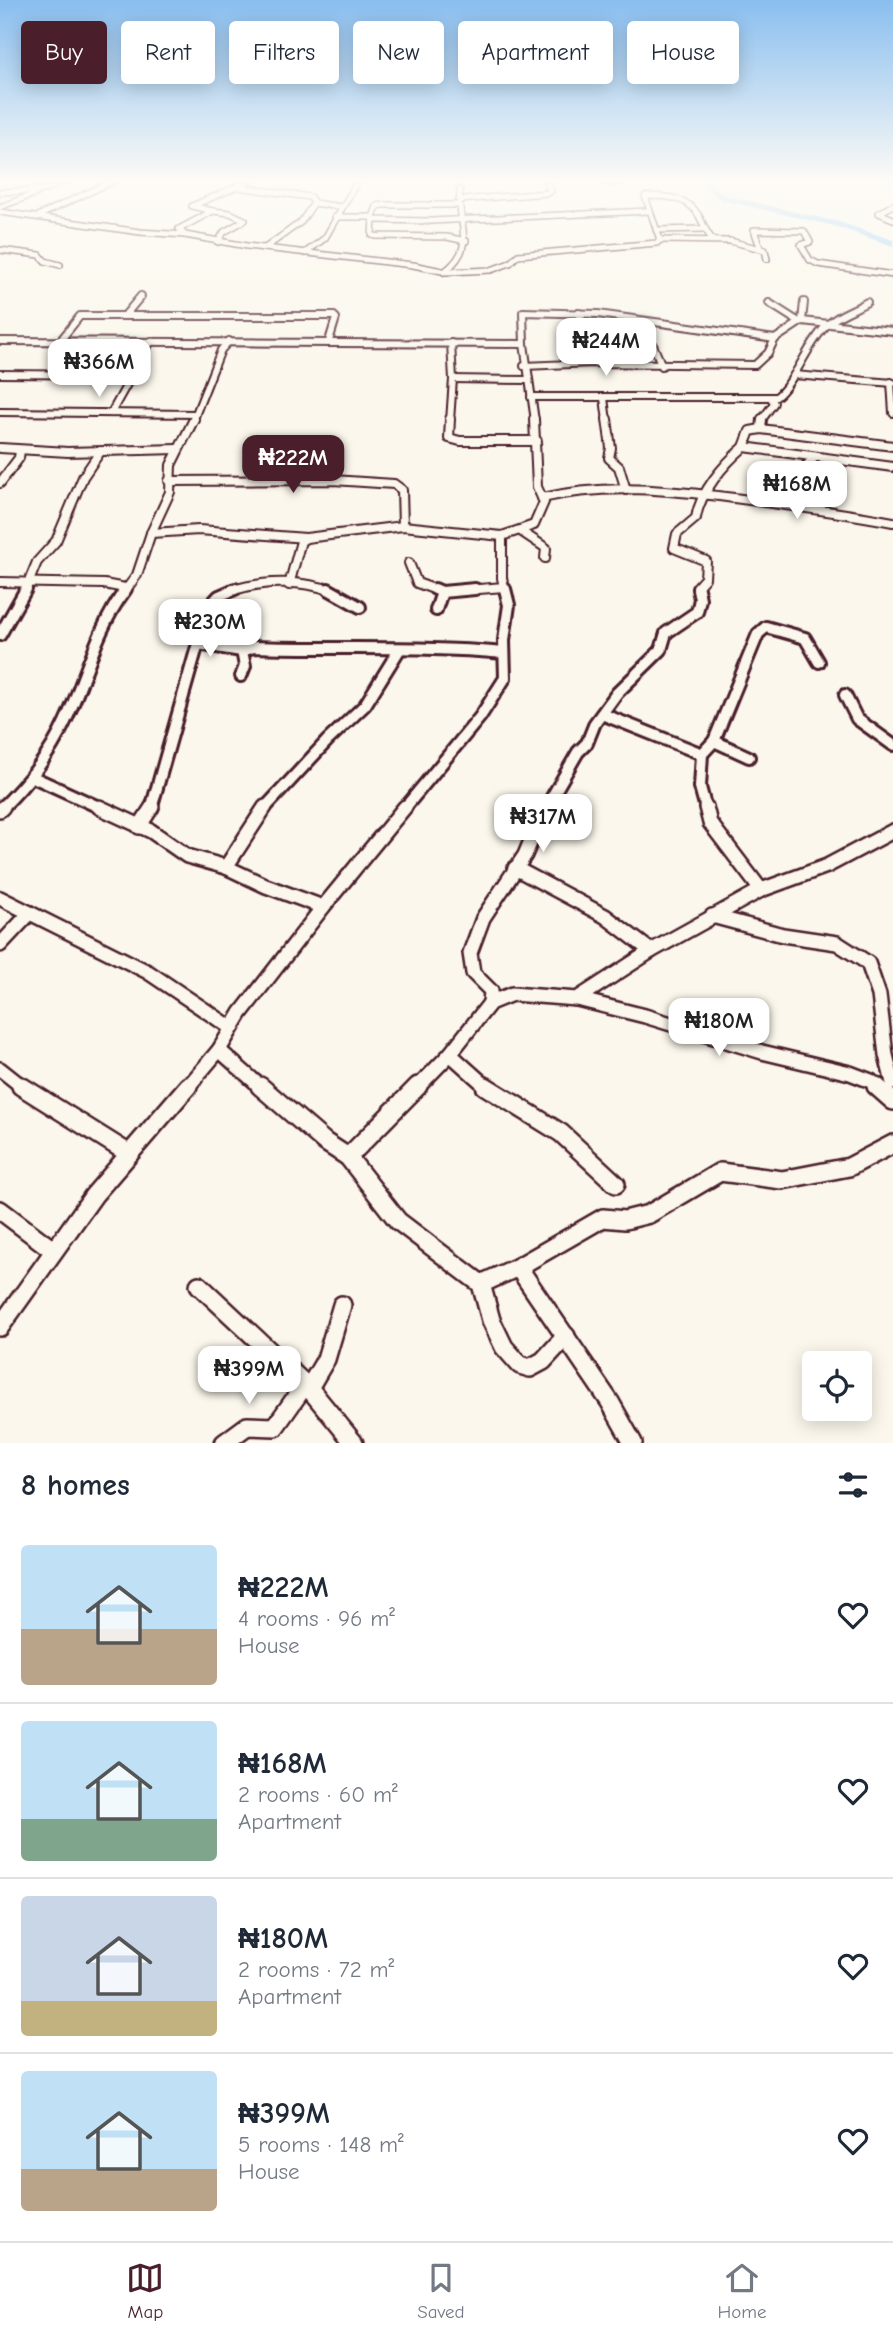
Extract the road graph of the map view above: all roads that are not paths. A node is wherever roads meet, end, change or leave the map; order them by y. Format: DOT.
graph roads {
  1 [pos="276,249"];
  2 [pos="310,249"];
  3 [pos="463,249"];
  4 [pos="591,249"];
  5 [pos="761,249"];
  6 [pos="804,249"];
  7 [pos="0,250"];
  8 [pos="306,253"];
  9 [pos="767,259"];
  10 [pos="60,265"];
  11 [pos="414,265"];
  12 [pos="453,267"];
  13 [pos="475,270"];
  14 [pos="444,272"];
  15 [pos="893,275"];
  16 [pos="141,296"];
  17 [pos="804,302"];
  18 [pos="867,302"];
  19 [pos="769,303"];
  20 [pos="579,313"];
  21 [pos="125,314"];
  22 [pos="800,322"];
  23 [pos="828,323"];
  24 [pos="893,331"];
  25 [pos="775,339"];
  26 [pos="0,341"];
  27 [pos="60,341"];
  28 [pos="151,341"];
  29 [pos="229,341"];
  30 [pos="329,341"];
  31 [pos="451,343"];
  32 [pos="523,344"];
  33 [pos="653,345"];
  34 [pos="594,363"];
  35 [pos="524,366"];
  36 [pos="662,366"];
  37 [pos="0,374"];
  38 [pos="132,375"];
  39 [pos="794,375"];
  40 [pos="453,379"];
  41 [pos="527,380"];
  42 [pos="892,382"];
  43 [pos="531,397"];
  44 [pos="604,398"];
  45 [pos="771,398"];
  46 [pos="0,412"];
  47 [pos="111,413"];
  48 [pos="893,413"];
  49 [pos="196,414"];
  50 [pos="761,429"];
  51 [pos="537,441"];
  52 [pos="893,446"];
  53 [pos="744,447"];
  54 [pos="0,448"];
  55 [pos="177,449"];
  56 [pos="20,450"];
  57 [pos="100,452"];
  58 [pos="815,457"];
  59 [pos="893,467"];
  60 [pos="169,481"];
  61 [pos="0,483"];
  62 [pos="626,490"];
  63 [pos="706,494"];
  64 [pos="542,498"];
  65 [pos="785,505"];
  66 [pos="893,522"];
  67 [pos="403,526"];
  68 [pos="522,532"];
  69 [pos="151,533"];
  70 [pos="502,536"];
  71 [pos="306,538"];
  72 [pos="545,558"];
  73 [pos="409,564"];
  74 [pos="0,582"];
  75 [pos="30,582"];
  76 [pos="289,584"];
  77 [pos="504,587"];
  78 [pos="125,588"];
  79 [pos="442,592"];
  80 [pos="360,607"];
  81 [pos="436,610"];
  82 [pos="0,635"];
  83 [pos="198,645"];
  84 [pos="242,650"];
  85 [pos="399,650"];
  86 [pos="504,653"];
  87 [pos="819,662"];
  88 [pos="241,677"];
  89 [pos="845,695"];
  90 [pos="602,714"];
  91 [pos="714,741"];
  92 [pos="893,745"];
  93 [pos="702,754"];
  94 [pos="749,758"];
  95 [pos="33,777"];
  96 [pos="0,810"];
  97 [pos="139,827"];
  98 [pos="893,831"];
  99 [pos="226,867"];
  100 [pos="515,868"];
  101 [pos="761,890"];
  102 [pos="0,898"];
  103 [pos="323,906"];
  104 [pos="30,913"];
  105 [pos="712,916"];
  106 [pos="0,944"];
  107 [pos="651,951"];
  108 [pos="493,999"];
  109 [pos="576,999"];
  110 [pos="230,1027"];
  111 [pos="219,1050"];
  112 [pos="450,1054"];
  113 [pos="0,1069"];
  114 [pos="893,1083"];
  115 [pos="893,1101"];
  116 [pos="893,1144"];
  117 [pos="128,1153"];
  118 [pos="348,1157"];
  119 [pos="616,1184"];
  120 [pos="0,1210"];
  121 [pos="53,1250"];
  122 [pos="518,1267"];
  123 [pos="481,1284"];
  124 [pos="199,1285"];
  125 [pos="342,1305"];
  126 [pos="0,1327"];
  127 [pos="566,1336"];
  128 [pos="307,1387"];
  129 [pos="224,1443"];
  130 [pos="355,1443"];
  131 [pos="633,1443"];
  1 -- 8 [label="street"];
  2 -- 8 [label="street"];
  3 -- 12 [label="street"];
  4 -- 13 [label="street"];
  5 -- 9 [label="street"];
  6 -- 15 [label="street"];
  7 -- 10 [label="street"];
  8 -- 11 [label="street"];
  11 -- 12 [label="street"];
  11 -- 14 [label="street"];
  12 -- 13 [label="street"];
  12 -- 14 [label="street"];
  13 -- 14 [label="street"];
  16 -- 21 [label="street"];
  17 -- 22 [label="street"];
  18 -- 23 [label="street"];
  19 -- 22 [label="street"];
  20 -- 25 [label="street"];
  20 -- 32 [label="street"];
  20 -- 34 [label="street"];
  21 -- 27 [label="street"];
  21 -- 30 [label="street"];
  22 -- 23 [label="street"];
  22 -- 25 [label="street"];
  23 -- 24 [label="street"];
  23 -- 39 [label="street"];
  25 -- 36 [label="street"];
  26 -- 27 [label="street"];
  27 -- 28 [label="street"];
  28 -- 29 [label="street"];
  28 -- 38 [label="street"];
  29 -- 30 [label="street"];
  29 -- 49 [label="street"];
  30 -- 31 [label="street"];
  31 -- 32 [label="street"];
  31 -- 40 [label="street"];
  32 -- 35 [label="street"];
  33 -- 36 [label="street"];
  34 -- 35 [label="street"];
  34 -- 36 [label="street"];
  35 -- 41 [label="street"];
  37 -- 38 [label="street"];
  38 -- 47 [label="street"];
  39 -- 42 [label="street"];
  39 -- 45 [label="street"];
  40 -- 41 [label="street"];
  40 -- 51 [label="street"];
  41 -- 43 [label="street"];
  42 -- 48 [label="street"];
  43 -- 44 [label="street"];
  43 -- 51 [label="street"];
  44 -- 45 [label="street"];
  44 -- 62 [label="street"];
  45 -- 50 [label="street"];
  46 -- 47 [label="street"];
  47 -- 49 [label="street"];
  49 -- 55 [label="street"];
  50 -- 52 [label="street"];
  50 -- 53 [label="street"];
  51 -- 64 [label="street"];
  53 -- 58 [label="street"];
  53 -- 63 [label="street"];
  54 -- 56 [label="street"];
  55 -- 57 [label="street"];
  55 -- 60 [label="street"];
  56 -- 57 [label="street"];
  56 -- 61 [label="street"];
  57 -- 75 [label="street"];
  58 -- 59 [label="street"];
  58 -- 65 [label="street"];
  60 -- 67 [label="street"];
  60 -- 69 [label="street"];
  62 -- 63 [label="street"];
  62 -- 64 [label="street"];
  63 -- 65 [label="street"];
  63 -- 90 [label="street"];
  64 -- 68 [label="street"];
  65 -- 66 [label="street"];
  67 -- 70 [label="street"];
  67 -- 71 [label="street"];
  68 -- 70 [label="street"];
  68 -- 72 [label="street"];
  69 -- 71 [label="street"];
  69 -- 78 [label="street"];
  70 -- 77 [label="street"];
  71 -- 76 [label="street"];
  73 -- 79 [label="street"];
  74 -- 75 [label="street"];
  75 -- 78 [label="street"];
  75 -- 82 [label="street"];
  76 -- 80 [label="street"];
  76 -- 83 [label="street"];
  77 -- 79 [label="street"];
  77 -- 86 [label="street"];
  78 -- 95 [label="street"];
  79 -- 81 [label="street"];
  83 -- 84 [label="street"];
  83 -- 97 [label="street"];
  84 -- 85 [label="street"];
  84 -- 88 [label="street"];
  85 -- 86 [label="street"];
  85 -- 99 [label="street"];
  86 -- 103 [label="street"];
  87 -- 91 [label="street"];
  89 -- 92 [label="street"];
  90 -- 93 [label="street"];
  90 -- 100 [label="street"];
  91 -- 93 [label="street"];
  91 -- 94 [label="street"];
  93 -- 101 [label="street"];
  95 -- 96 [label="street"];
  95 -- 97 [label="street"];
  97 -- 99 [label="street"];
  98 -- 101 [label="street"];
  99 -- 103 [label="street"];
  100 -- 107 [label="street"];
  100 -- 108 [label="street"];
  101 -- 105 [label="street"];
  102 -- 104 [label="street"];
  103 -- 110 [label="street"];
  104 -- 106 [label="street"];
  104 -- 110 [label="street"];
  105 -- 107 [label="street"];
  105 -- 114 [label="street"];
  107 -- 109 [label="street"];
  108 -- 109 [label="street"];
  108 -- 112 [label="street"];
  109 -- 115 [label="street"];
  110 -- 111 [label="street"];
  111 -- 117 [label="street"];
  111 -- 118 [label="street"];
  112 -- 118 [label="street"];
  112 -- 119 [label="street"];
  113 -- 117 [label="street"];
  116 -- 122 [label="street"];
  117 -- 121 [label="street"];
  118 -- 123 [label="street"];
  120 -- 121 [label="street"];
  121 -- 126 [label="street"];
  122 -- 123 [label="street"];
  122 -- 127 [label="street"];
  123 -- 127 [label="street"];
  124 -- 128 [label="street"];
  125 -- 128 [label="street"];
  127 -- 131 [label="street"];
  128 -- 129 [label="street"];
  128 -- 130 [label="street"];
}
